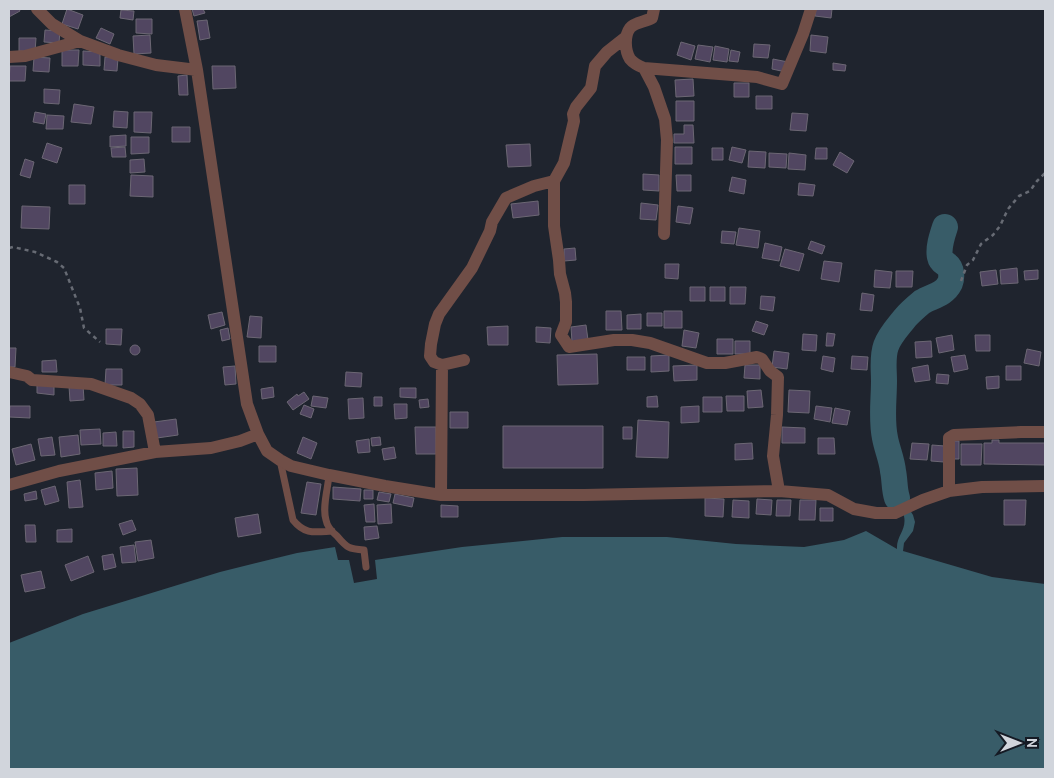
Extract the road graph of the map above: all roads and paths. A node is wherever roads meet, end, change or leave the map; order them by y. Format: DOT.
graph roads {
  1 [pos="37,9"];
  2 [pos="185,9"];
  3 [pos="654,9"];
  4 [pos="811,9"];
  5 [pos="626,37"];
  6 [pos="80,42"];
  7 [pos="9,57"];
  8 [pos="644,68"];
  9 [pos="197,70"];
  10 [pos="1045,173"];
  11 [pos="554,180"];
  12 [pos="664,234"];
  13 [pos="9,248"];
  14 [pos="961,281"];
  15 [pos="100,342"];
  16 [pos="464,360"];
  17 [pos="442,365"];
  18 [pos="9,372"];
  19 [pos="1045,432"];
  20 [pos="258,434"];
  21 [pos="155,452"];
  22 [pos="280,460"];
  23 [pos="329,475"];
  24 [pos="9,485"];
  25 [pos="1045,486"];
  26 [pos="779,491"];
  27 [pos="949,491"];
  28 [pos="441,494"];
  29 [pos="332,531"];
  30 [pos="366,567"];
  1 -- 6 [label="street"];
  2 -- 9 [label="street"];
  3 -- 5 [label="street"];
  4 -- 8 [label="street"];
  5 -- 8 [label="street"];
  5 -- 11 [label="street"];
  6 -- 7 [label="street"];
  6 -- 9 [label="street"];
  8 -- 12 [label="street"];
  9 -- 20 [label="street"];
  10 -- 14 [label="path"];
  11 -- 17 [label="street"];
  11 -- 26 [label="street"];
  13 -- 15 [label="path"];
  16 -- 17 [label="street"];
  17 -- 28 [label="street"];
  18 -- 21 [label="street"];
  19 -- 27 [label="street"];
  20 -- 21 [label="street"];
  20 -- 22 [label="street"];
  21 -- 24 [label="street"];
  22 -- 23 [label="street"];
  22 -- 29 [label="lane"];
  23 -- 28 [label="street"];
  23 -- 29 [label="lane"];
  25 -- 27 [label="street"];
  26 -- 27 [label="street"];
  26 -- 28 [label="street"];
  29 -- 30 [label="lane"];
}
